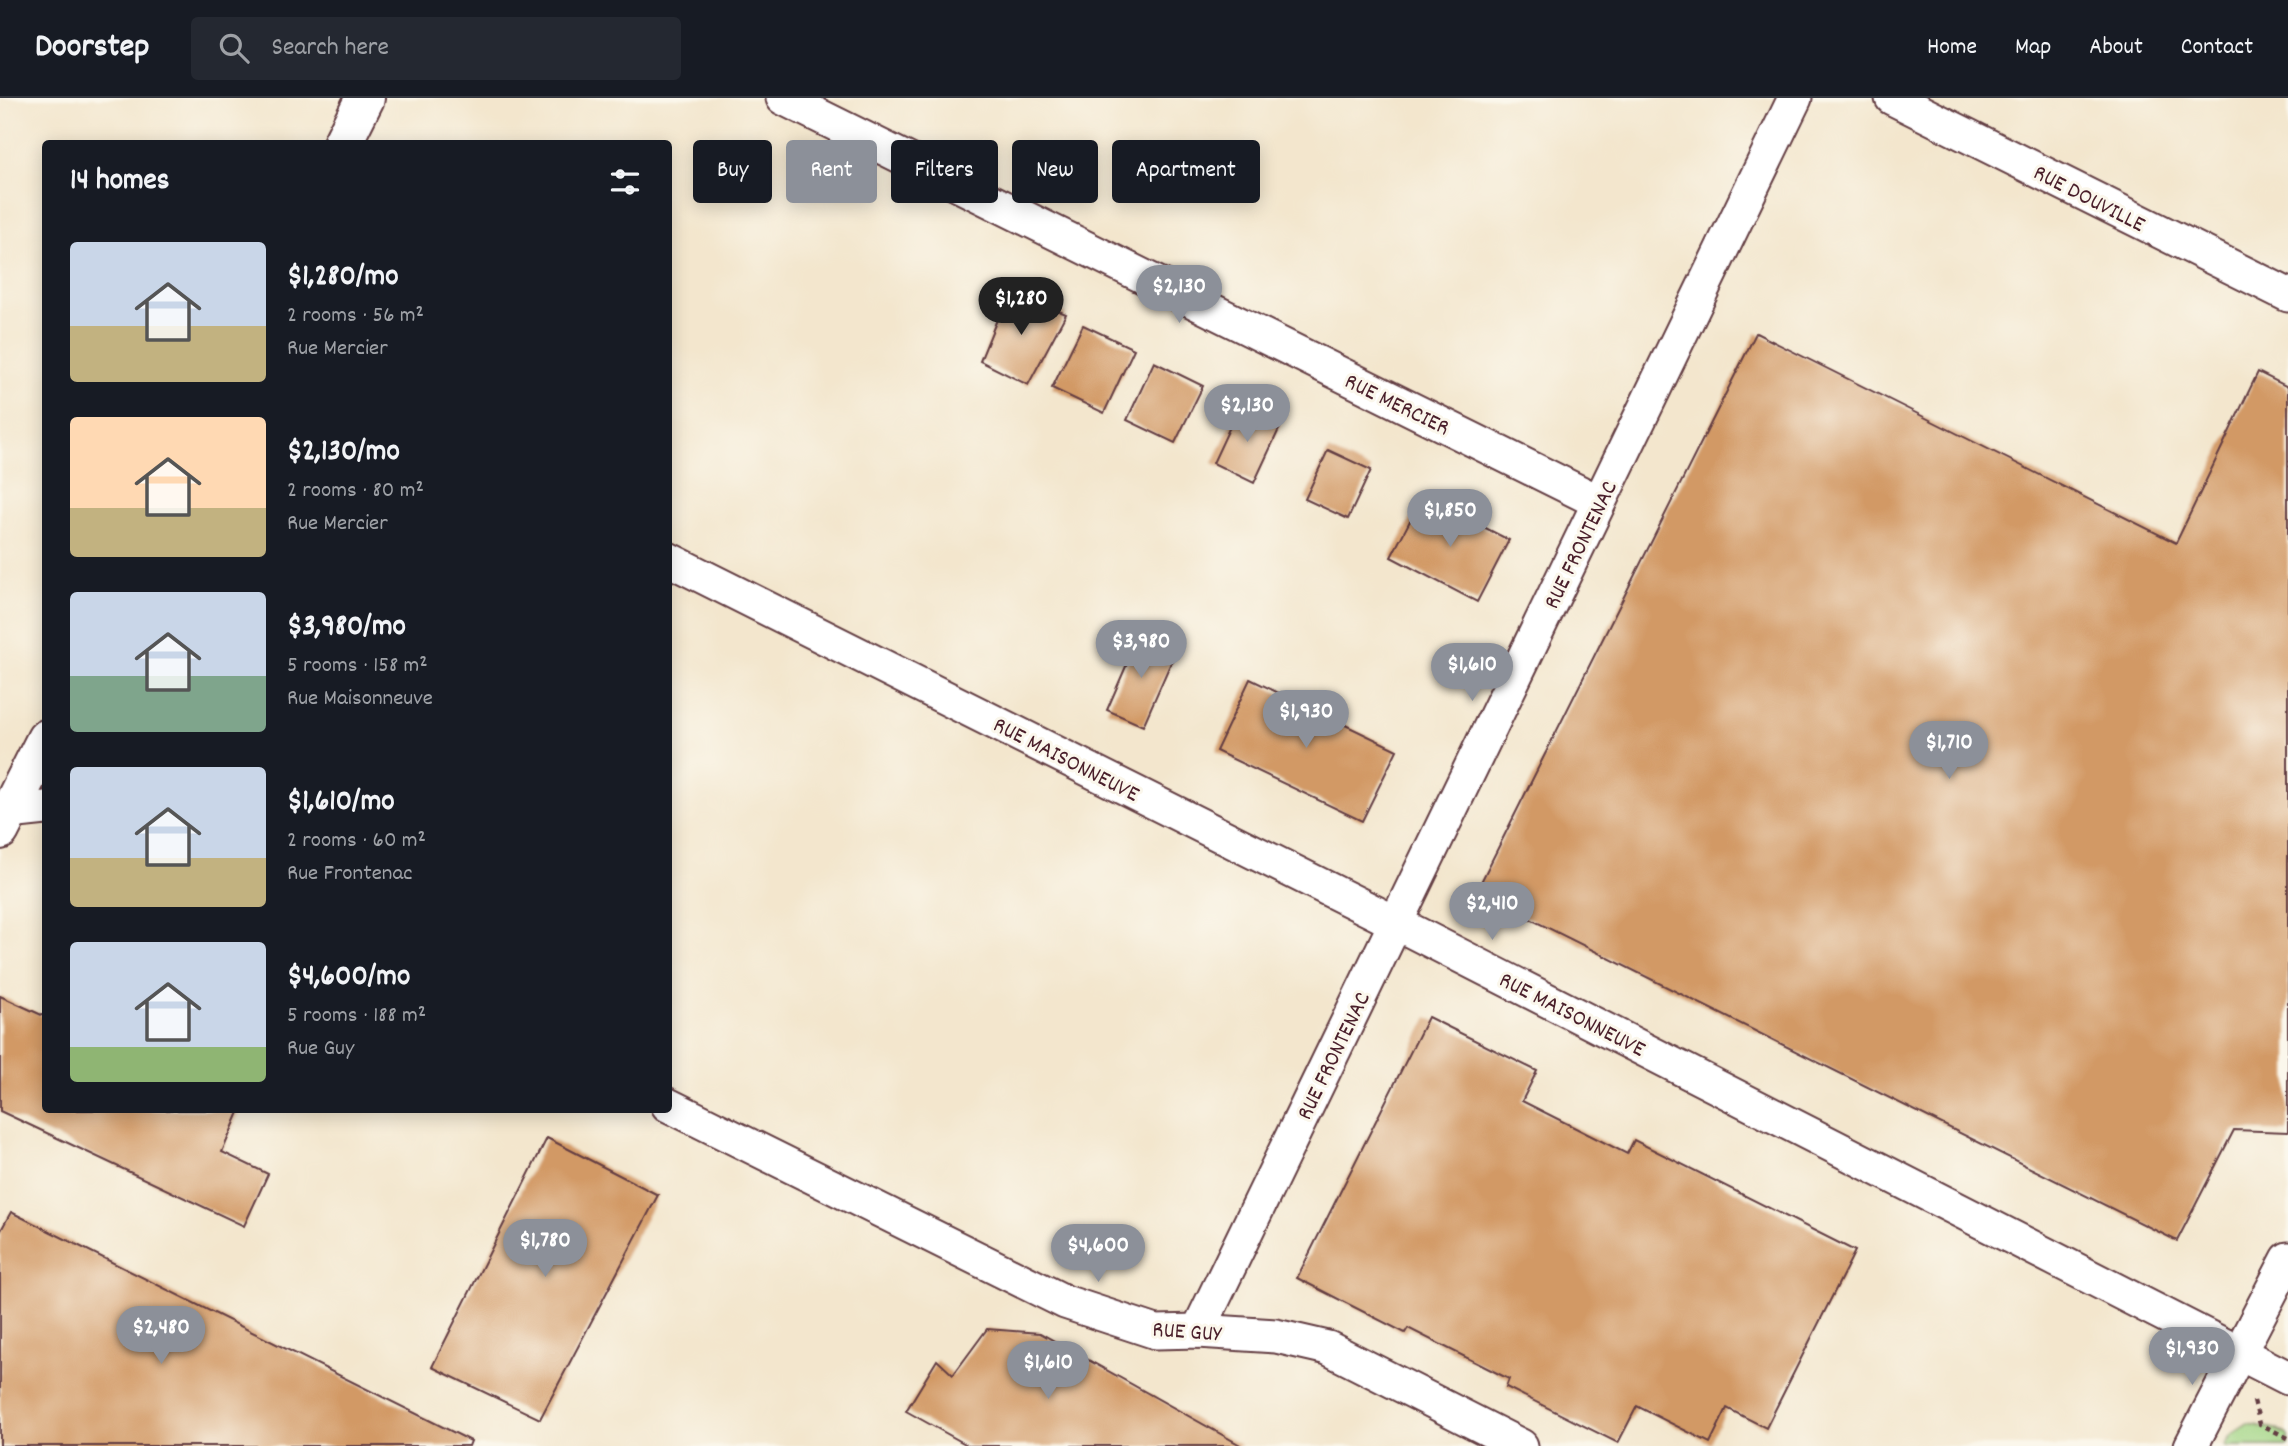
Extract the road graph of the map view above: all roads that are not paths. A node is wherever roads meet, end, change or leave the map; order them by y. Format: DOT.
graph roads {
  1 [pos="365,98"];
  2 [pos="783,98"];
  3 [pos="1795,98"];
  4 [pos="1892,98"];
  5 [pos="344,140"];
  6 [pos="2288,295"];
  7 [pos="1599,502"];
  8 [pos="672,561"];
  9 [pos="42,749"];
  10 [pos="14,818"];
  11 [pos="1396,923"];
  12 [pos="672,1107"];
  13 [pos="2288,1259"];
  14 [pos="1198,1331"];
  15 [pos="2241,1354"];
  16 [pos="2288,1378"];
  17 [pos="1521,1446"];
  18 [pos="2191,1446"];
  1 -- 5 [label="street"];
  2 -- 7 [label="street, RUE MERCIER"];
  3 -- 7 [label="street, RUE FRONTENAC"];
  4 -- 6 [label="street, RUE DOUVILLE"];
  7 -- 11 [label="street, RUE FRONTENAC"];
  8 -- 11 [label="street, RUE MAISONNEUVE"];
  9 -- 10 [label="street"];
  11 -- 14 [label="street, RUE FRONTENAC"];
  11 -- 15 [label="street, RUE MAISONNEUVE"];
  12 -- 14 [label="street, RUE GUY"];
  13 -- 15 [label="street"];
  14 -- 17 [label="street, RUE GUY"];
  15 -- 16 [label="street, RUE MAISONNEUVE"];
  15 -- 18 [label="street"];
}
